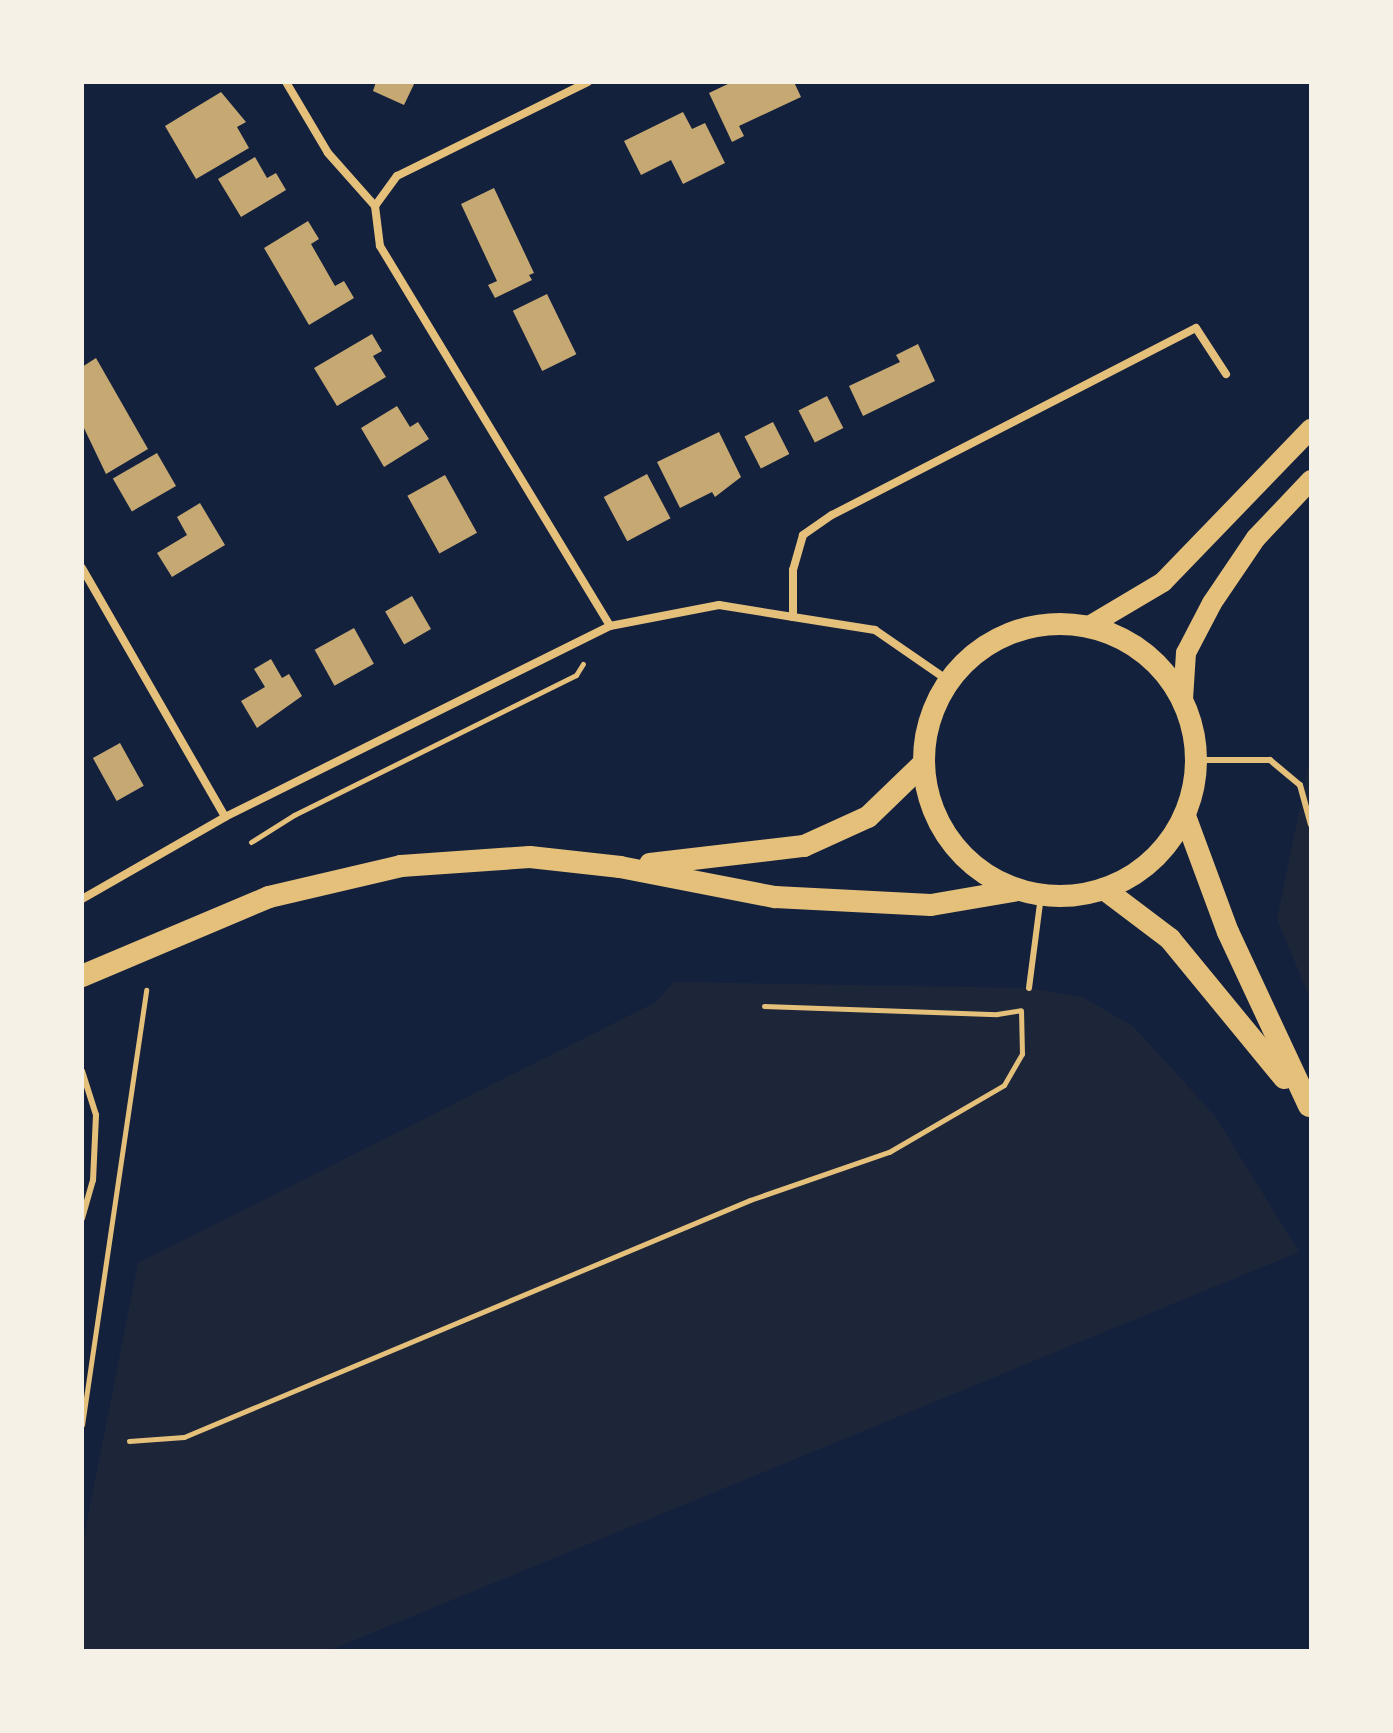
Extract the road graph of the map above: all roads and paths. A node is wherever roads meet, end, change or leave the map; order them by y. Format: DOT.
graph roads {
  1 [pos="286,82"];
  2 [pos="588,82"];
  3 [pos="375,206"];
  4 [pos="1226,374"];
  5 [pos="1311,429"];
  6 [pos="1311,480"];
  7 [pos="82,568"];
  8 [pos="793,617"];
  9 [pos="610,626"];
  10 [pos="1089,626"];
  11 [pos="949,681"];
  12 [pos="1183,699"];
  13 [pos="1197,760"];
  14 [pos="924,763"];
  15 [pos="1185,816"];
  16 [pos="225,817"];
  17 [pos="1311,825"];
  18 [pos="251,842"];
  19 [pos="620,867"];
  20 [pos="1104,889"];
  21 [pos="1018,890"];
  22 [pos="1041,895"];
  23 [pos="82,899"];
  24 [pos="82,976"];
  25 [pos="1029,988"];
  26 [pos="146,990"];
  27 [pos="764,1006"];
  28 [pos="1021,1011"];
  29 [pos="82,1071"];
  30 [pos="1310,1108"];
  31 [pos="82,1218"];
  32 [pos="82,1425"];
  33 [pos="129,1441"];
  1 -- 3 [label="street"];
  2 -- 3 [label="street"];
  3 -- 9 [label="street"];
  4 -- 8 [label="street"];
  5 -- 10 [label="main road"];
  6 -- 12 [label="main road"];
  7 -- 16 [label="street"];
  8 -- 9 [label="street"];
  8 -- 11 [label="street"];
  9 -- 16 [label="street"];
  9 -- 18 [label="path"];
  10 -- 11 [label="highway"];
  10 -- 12 [label="highway"];
  11 -- 14 [label="highway"];
  12 -- 13 [label="highway"];
  13 -- 15 [label="highway"];
  13 -- 17 [label="lane"];
  14 -- 19 [label="highway"];
  14 -- 21 [label="highway"];
  15 -- 20 [label="highway"];
  15 -- 30 [label="highway"];
  16 -- 23 [label="street"];
  19 -- 21 [label="highway"];
  19 -- 24 [label="highway"];
  20 -- 22 [label="highway"];
  20 -- 30 [label="highway"];
  21 -- 22 [label="highway"];
  22 -- 25 [label="lane"];
  25 -- 28 [label="path"];
  26 -- 32 [label="path"];
  27 -- 28 [label="path"];
  28 -- 33 [label="path"];
  29 -- 31 [label="lane"];
}
